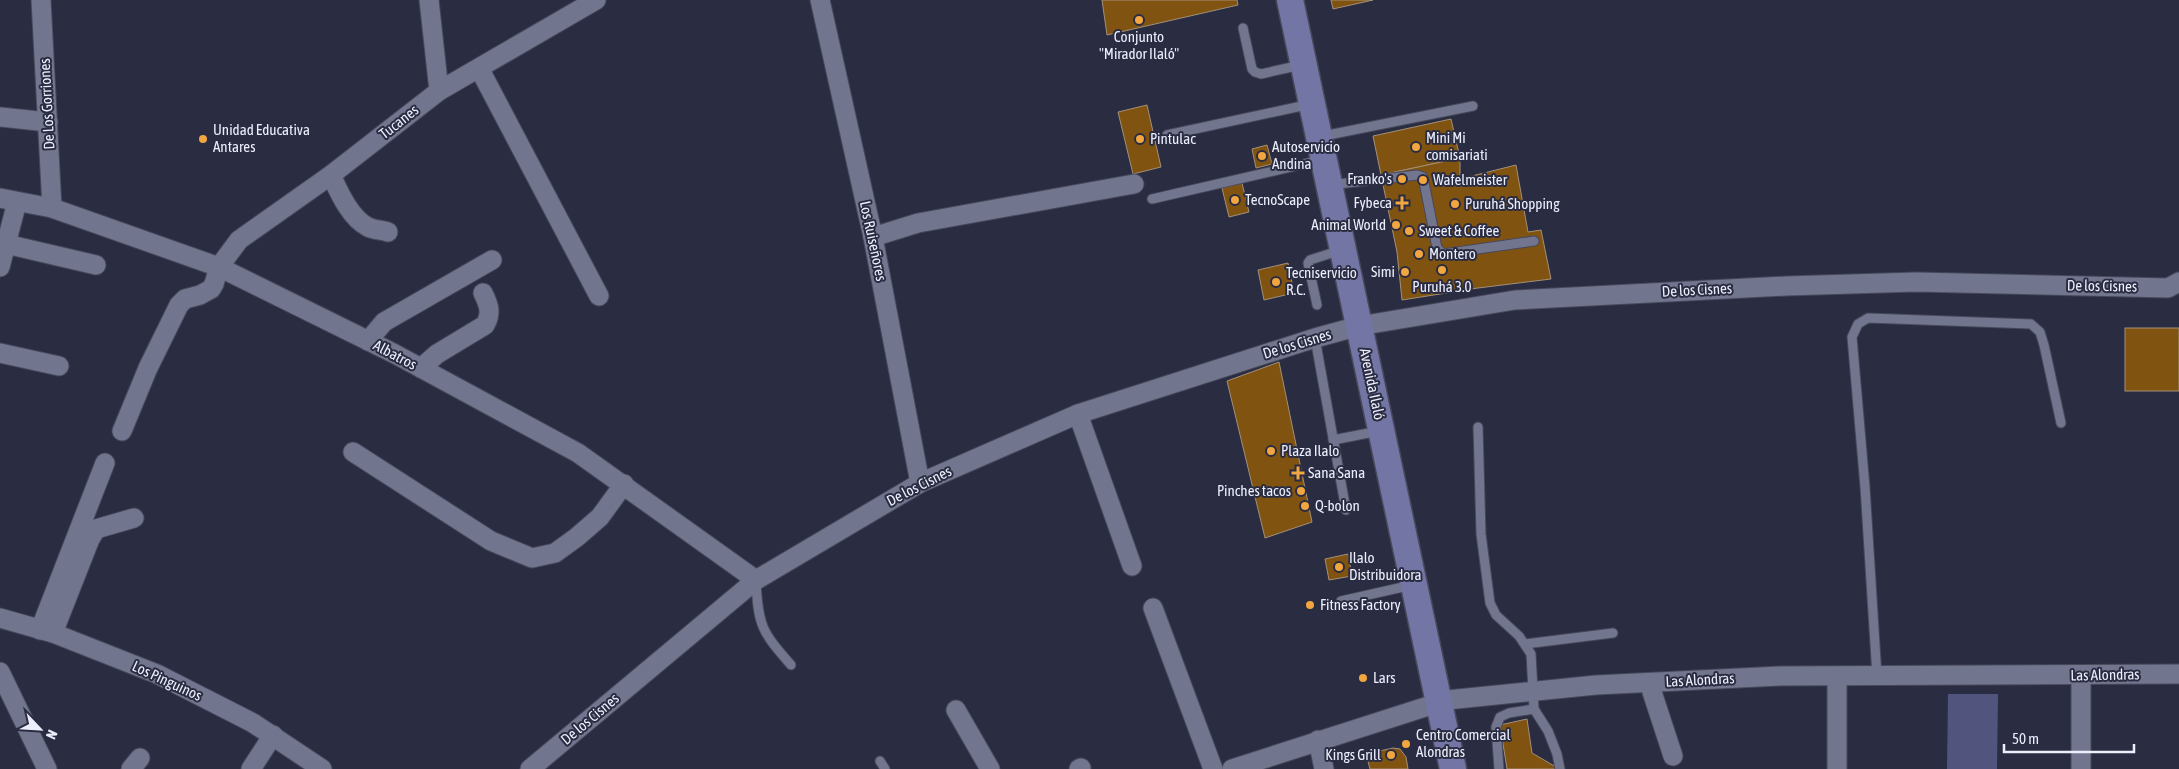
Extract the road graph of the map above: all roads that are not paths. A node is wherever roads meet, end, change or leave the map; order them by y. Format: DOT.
graph roads {
  1 [pos="41,0"];
  2 [pos="429,0"];
  3 [pos="596,0"];
  4 [pos="820,0"];
  5 [pos="1290,0"];
  6 [pos="1300,0"];
  7 [pos="1243,28"];
  8 [pos="1304,64"];
  9 [pos="479,68"];
  10 [pos="439,91"];
  11 [pos="1311,104"];
  12 [pos="1473,106"];
  13 [pos="0,117"];
  14 [pos="48,122"];
  15 [pos="1167,135"];
  16 [pos="1326,147"];
  17 [pos="331,175"];
  18 [pos="1134,184"];
  19 [pos="1338,184"];
  20 [pos="1152,199"];
  21 [pos="8,200"];
  22 [pos="52,208"];
  23 [pos="388,232"];
  24 [pos="873,237"];
  25 [pos="1534,241"];
  26 [pos="6,244"];
  27 [pos="1344,250"];
  28 [pos="492,260"];
  29 [pos="96,265"];
  30 [pos="0,266"];
  31 [pos="219,267"];
  32 [pos="2179,282"];
  33 [pos="483,293"];
  34 [pos="599,296"];
  35 [pos="1317,305"];
  36 [pos="1363,325"];
  37 [pos="1315,338"];
  38 [pos="368,341"];
  39 [pos="0,353"];
  40 [pos="59,366"];
  41 [pos="421,368"];
  42 [pos="1078,414"];
  43 [pos="2061,423"];
  44 [pos="1478,427"];
  45 [pos="1382,431"];
  46 [pos="122,432"];
  47 [pos="1333,440"];
  48 [pos="353,452"];
  49 [pos="105,463"];
  50 [pos="920,483"];
  51 [pos="624,484"];
  52 [pos="1346,510"];
  53 [pos="134,518"];
  54 [pos="1132,566"];
  55 [pos="756,580"];
  56 [pos="1414,584"];
  57 [pos="1341,601"];
  58 [pos="1153,608"];
  59 [pos="0,618"];
  60 [pos="47,631"];
  61 [pos="1613,633"];
  62 [pos="1525,644"];
  63 [pos="791,665"];
  64 [pos="0,672"];
  65 [pos="2179,674"];
  66 [pos="2081,675"];
  67 [pos="1877,676"];
  68 [pos="1838,677"];
  69 [pos="1651,683"];
  70 [pos="1533,700"];
  71 [pos="1442,701"];
  72 [pos="956,710"];
  73 [pos="273,735"];
  74 [pos="1318,740"];
  75 [pos="1673,756"];
  76 [pos="1322,768"];
  77 [pos="47,769"];
  78 [pos="251,769"];
  79 [pos="322,769"];
  80 [pos="530,769"];
  81 [pos="990,769"];
  82 [pos="1213,769"];
  83 [pos="1232,769"];
  84 [pos="1453,769"];
  85 [pos="1462,769"];
  86 [pos="1499,769"];
  87 [pos="1560,769"];
  88 [pos="1837,769"];
  89 [pos="2081,769"];
  1 -- 14 [label="street, De Los Gorriones"];
  2 -- 10 [label="street"];
  3 -- 9 [label="street, Tucanes"];
  4 -- 24 [label="street, Los Ruiseñores"];
  5 -- 8 [label="main road, Avenida Ilaló"];
  6 -- 16 [label="main road, Avenida Ilaló"];
  7 -- 8 [label="lane"];
  8 -- 11 [label="main road, Avenida Ilaló"];
  9 -- 10 [label="street, Tucanes"];
  9 -- 34 [label="street"];
  10 -- 17 [label="street, Tucanes"];
  11 -- 15 [label="lane"];
  11 -- 16 [label="main road, Avenida Ilaló"];
  12 -- 16 [label="lane"];
  13 -- 14 [label="street"];
  14 -- 22 [label="street, De Los Gorriones"];
  16 -- 19 [label="main road, Avenida Ilaló"];
  16 -- 20 [label="lane"];
  16 -- 27 [label="main road, Avenida Ilaló"];
  17 -- 23 [label="street"];
  17 -- 31 [label="street, Tucanes"];
  18 -- 24 [label="street"];
  19 -- 25 [label="lane"];
  19 -- 36 [label="main road, Avenida Ilaló"];
  21 -- 22 [label="street, Albatros"];
  21 -- 26 [label="street"];
  22 -- 31 [label="street, Albatros"];
  24 -- 50 [label="street, Los Ruiseñores"];
  26 -- 29 [label="street"];
  26 -- 30 [label="street"];
  27 -- 35 [label="lane"];
  27 -- 36 [label="main road, Avenida Ilaló"];
  28 -- 38 [label="street"];
  31 -- 38 [label="street, Albatros"];
  31 -- 46 [label="street, Tucanes"];
  32 -- 36 [label="street, De los Cisnes"];
  33 -- 41 [label="street"];
  36 -- 37 [label="street, De los Cisnes"];
  36 -- 45 [label="main road, Avenida Ilaló"];
  36 -- 71 [label="main road, Avenida Ilaló"];
  37 -- 42 [label="street, De los Cisnes"];
  37 -- 47 [label="lane"];
  38 -- 41 [label="street, Albatros"];
  39 -- 40 [label="street"];
  41 -- 51 [label="street, Albatros"];
  42 -- 50 [label="street, De los Cisnes"];
  42 -- 54 [label="street"];
  43 -- 67 [label="lane"];
  44 -- 62 [label="lane"];
  45 -- 47 [label="lane"];
  45 -- 56 [label="main road, Avenida Ilaló"];
  47 -- 52 [label="lane"];
  48 -- 51 [label="street"];
  49 -- 60 [label="street"];
  50 -- 55 [label="street, De los Cisnes"];
  51 -- 55 [label="street, Albatros"];
  53 -- 60 [label="street"];
  55 -- 63 [label="lane"];
  55 -- 80 [label="street, De los Cisnes"];
  56 -- 57 [label="lane"];
  56 -- 71 [label="main road, Avenida Ilaló"];
  58 -- 82 [label="street"];
  59 -- 60 [label="street, Los Pinguinos"];
  60 -- 73 [label="street, Los Pinguinos"];
  61 -- 62 [label="lane"];
  62 -- 70 [label="lane"];
  64 -- 77 [label="street"];
  65 -- 66 [label="street, Las Alondras"];
  66 -- 67 [label="street, Las Alondras"];
  66 -- 89 [label="street"];
  67 -- 68 [label="street, Las Alondras"];
  68 -- 69 [label="street, Las Alondras"];
  68 -- 88 [label="street"];
  69 -- 70 [label="street, Las Alondras"];
  69 -- 75 [label="street"];
  70 -- 71 [label="street, Las Alondras"];
  70 -- 86 [label="lane"];
  70 -- 87 [label="lane"];
  71 -- 74 [label="street, Las Alondras"];
  71 -- 84 [label="main road, Avenida Ilaló"];
  71 -- 85 [label="main road, Avenida Ilaló"];
  72 -- 81 [label="street"];
  73 -- 78 [label="street"];
  73 -- 79 [label="street, Los Pinguinos"];
  74 -- 76 [label="street"];
  74 -- 83 [label="street, Las Alondras"];
}
